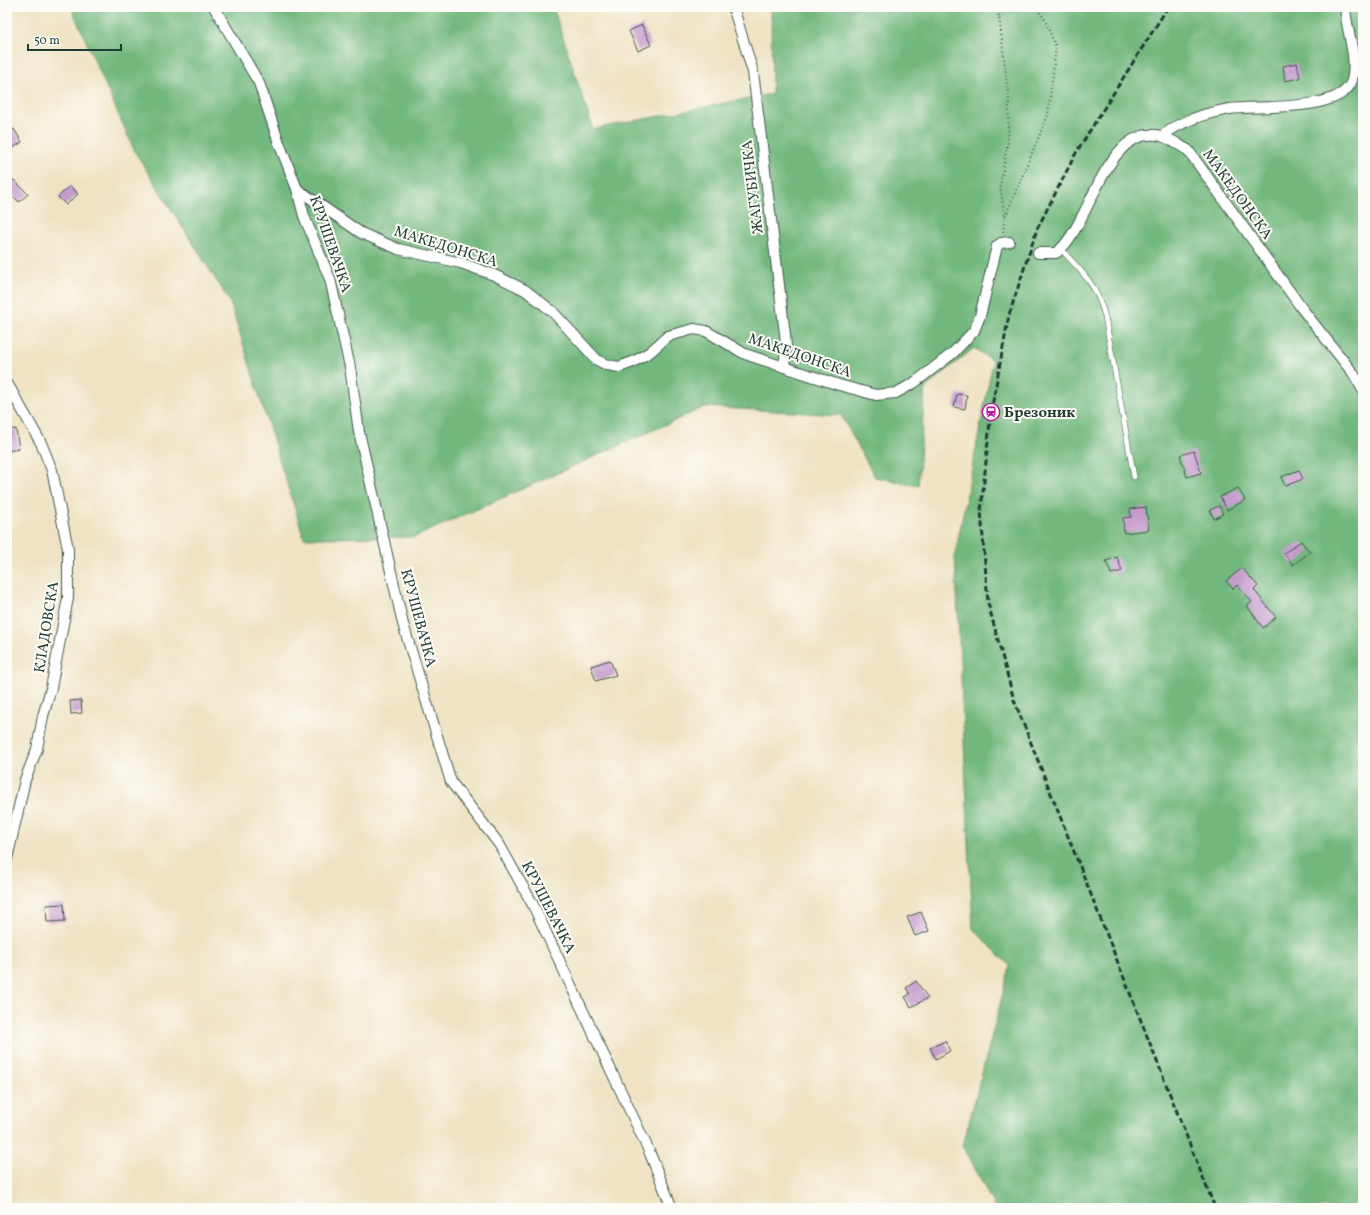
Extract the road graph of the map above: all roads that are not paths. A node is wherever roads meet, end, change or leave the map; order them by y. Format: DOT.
graph roads {
  1 [pos="214,7"];
  2 [pos="733,7"];
  3 [pos="1346,7"];
  4 [pos="1162,136"];
  5 [pos="297,189"];
  6 [pos="1005,242"];
  7 [pos="1061,249"];
  8 [pos="1038,253"];
  9 [pos="784,367"];
  10 [pos="7,383"];
  11 [pos="1363,390"];
  12 [pos="1134,477"];
  13 [pos="7,859"];
  14 [pos="672,1208"];
  1 -- 5 [label="street, КРУШЕВАЧКА"];
  2 -- 9 [label="street, ЖАГУБИЧКА"];
  3 -- 4 [label="street"];
  4 -- 7 [label="street, МАКЕДОНСКА"];
  4 -- 11 [label="street, МАКЕДОНСКА"];
  5 -- 9 [label="street, МАКЕДОНСКА"];
  5 -- 14 [label="street, КРУШЕВАЧКА"];
  6 -- 9 [label="street, МАКЕДОНСКА"];
  7 -- 8 [label="street"];
  7 -- 12 [label="lane"];
  10 -- 13 [label="street, КЛАДОВСКА"];
}
